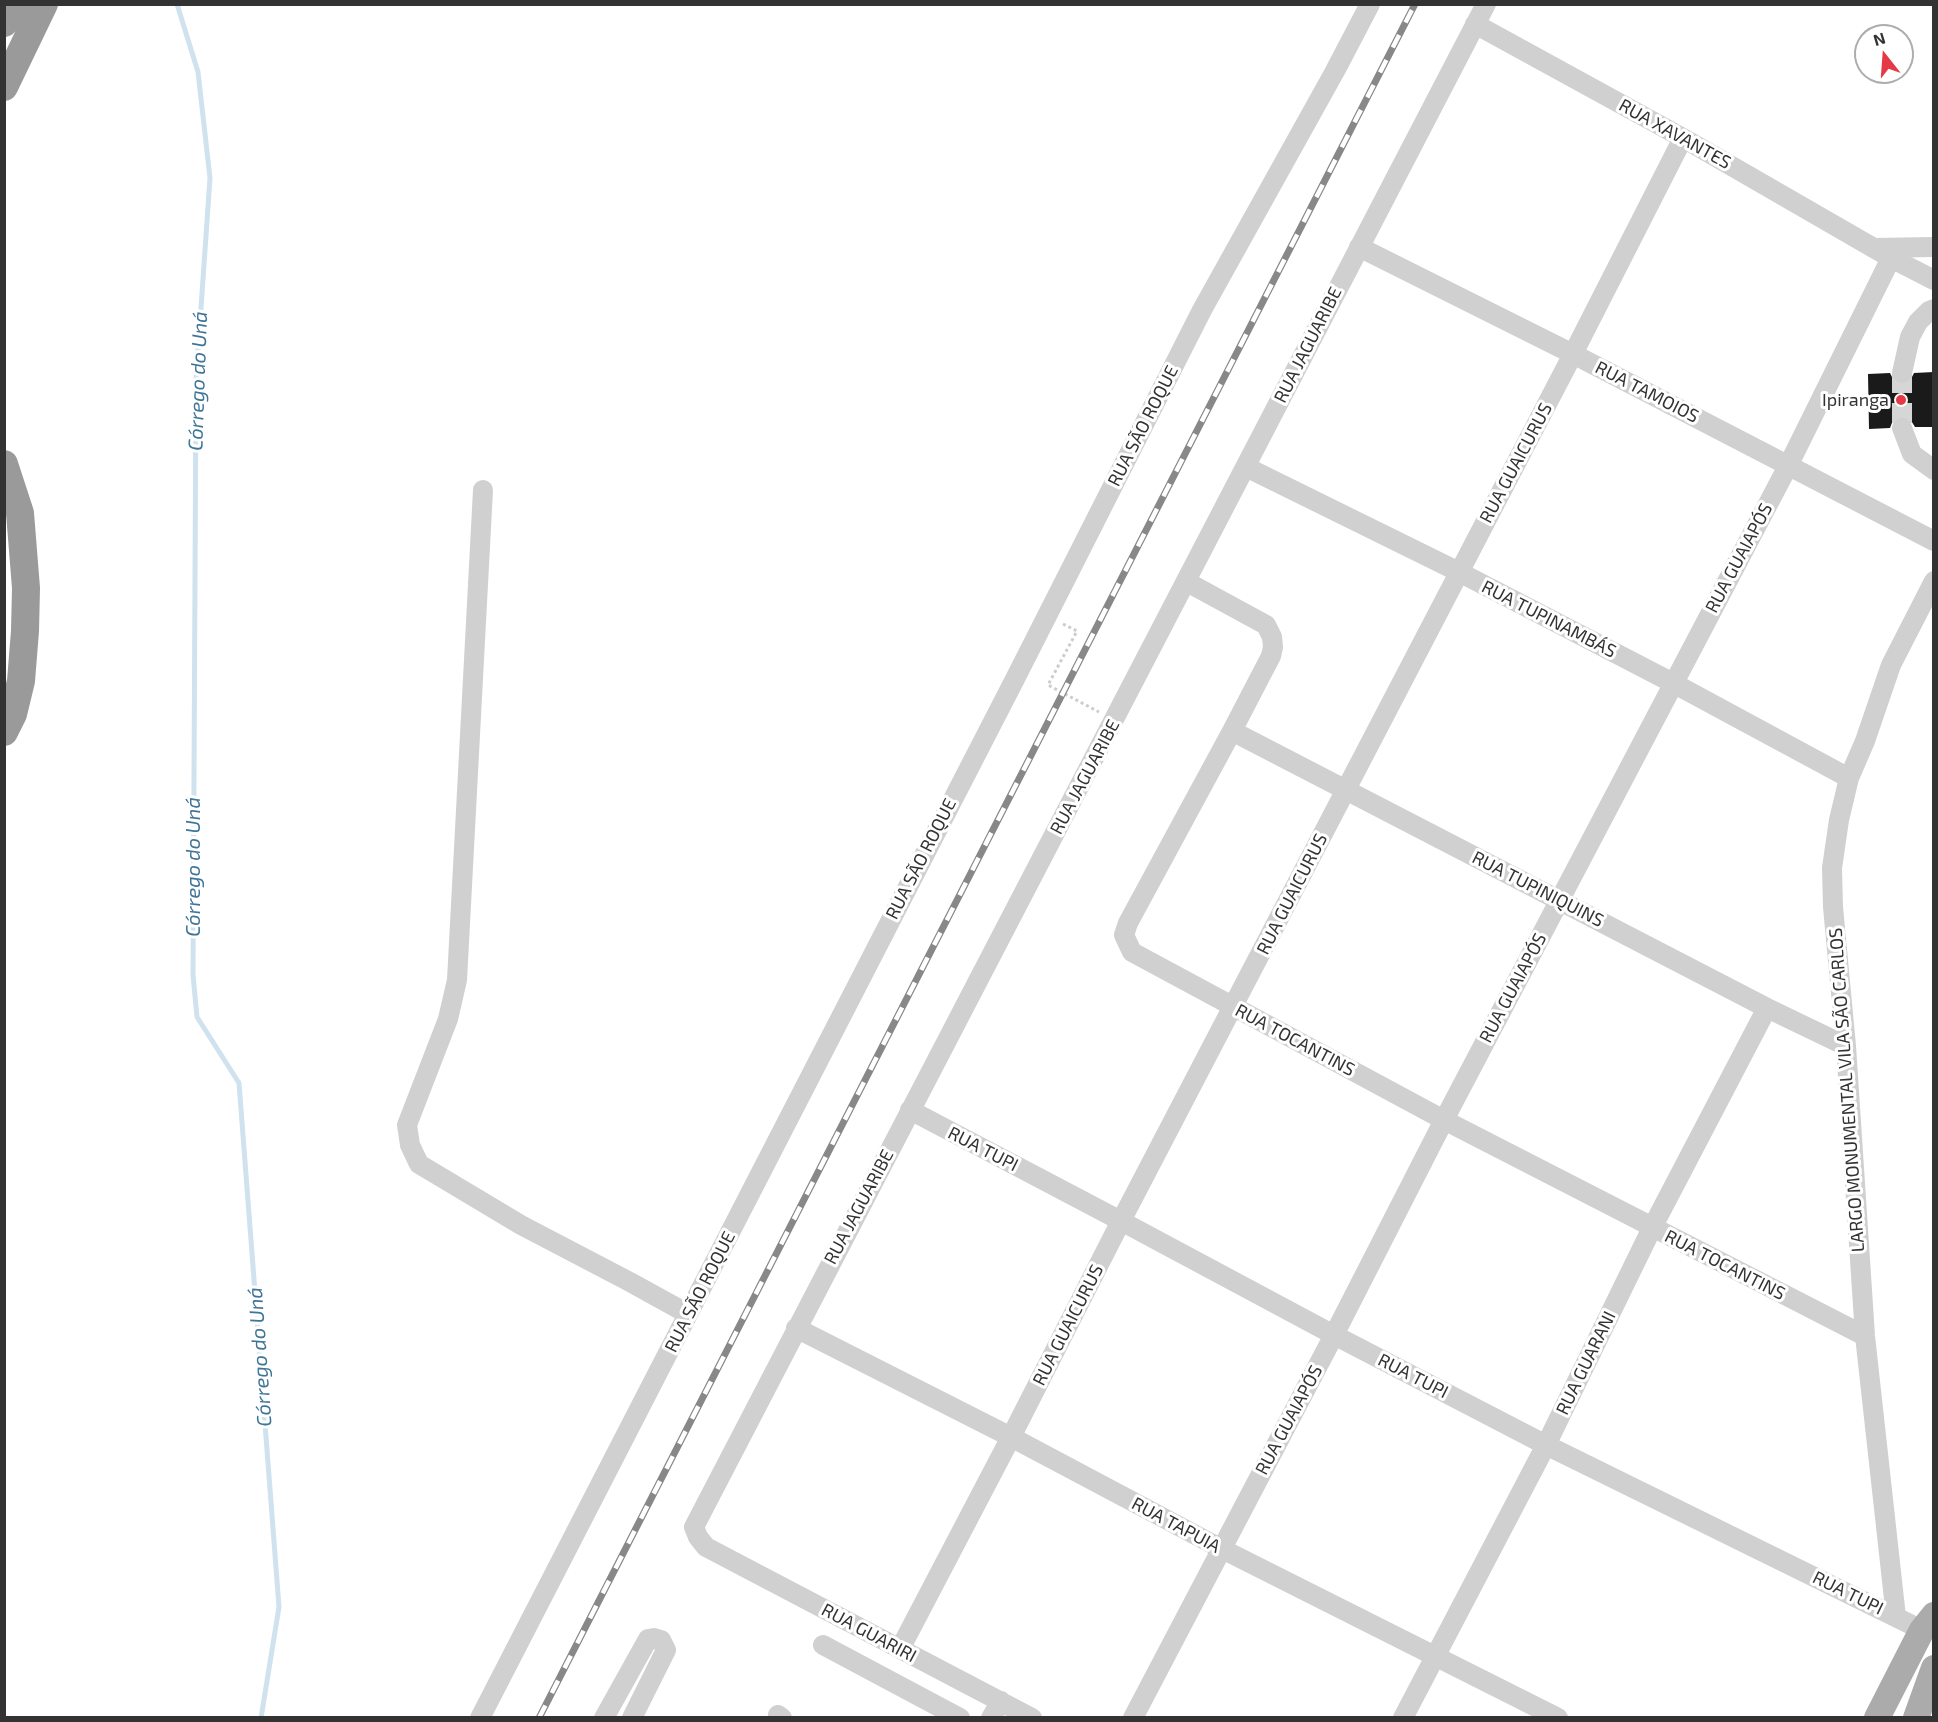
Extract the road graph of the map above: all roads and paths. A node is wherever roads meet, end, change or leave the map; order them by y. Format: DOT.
graph roads {
  1 [pos="15,4"];
  2 [pos="44,4"];
  3 [pos="1370,4"];
  4 [pos="1486,4"];
  5 [pos="4,23"];
  6 [pos="1475,24"];
  7 [pos="4,87"];
  8 [pos="1683,138"];
  9 [pos="1359,247"];
  10 [pos="1934,247"];
  11 [pos="1873,248"];
  12 [pos="1891,258"];
  13 [pos="1934,280"];
  14 [pos="1934,309"];
  15 [pos="1573,354"];
  16 [pos="1902,373"];
  17 [pos="1902,428"];
  18 [pos="4,464"];
  19 [pos="1246,466"];
  20 [pos="1788,466"];
  21 [pos="1934,470"];
  22 [pos="483,490"];
  23 [pos="1934,541"];
  24 [pos="1459,572"];
  25 [pos="1934,581"];
  26 [pos="1187,582"];
  27 [pos="1059,622"];
  28 [pos="1672,682"];
  29 [pos="1098,712"];
  30 [pos="1232,731"];
  31 [pos="4,732"];
  32 [pos="1849,778"];
  33 [pos="1345,789"];
  34 [pos="1560,900"];
  35 [pos="1234,1007"];
  36 [pos="1767,1008"];
  37 [pos="1846,1046"];
  38 [pos="910,1110"];
  39 [pos="1444,1120"];
  40 [pos="1121,1221"];
  41 [pos="1652,1228"];
  42 [pos="688,1314"];
  43 [pos="796,1328"];
  44 [pos="1334,1335"];
  45 [pos="1865,1336"];
  46 [pos="1011,1437"];
  47 [pos="1546,1445"];
  48 [pos="706,1547"];
  49 [pos="1222,1549"];
  50 [pos="1896,1617"];
  51 [pos="1928,1622"];
  52 [pos="823,1645"];
  53 [pos="900,1649"];
  54 [pos="1436,1656"];
  55 [pos="1934,1668"];
  56 [pos="996,1709"];
  57 [pos="480,1718"];
  58 [pos="604,1718"];
  59 [pos="632,1718"];
  60 [pos="960,1718"];
  61 [pos="1032,1718"];
  62 [pos="1133,1718"];
  63 [pos="1403,1718"];
  64 [pos="1558,1718"];
  65 [pos="1877,1718"];
  66 [pos="1916,1718"];
  1 -- 5 [label="highway"];
  2 -- 7 [label="highway"];
  3 -- 42 [label="street, RUA SÃO ROQUE"];
  4 -- 6 [label="street, RUA JAGUARIBE"];
  6 -- 8 [label="street, RUA XAVANTES"];
  6 -- 9 [label="street, RUA JAGUARIBE"];
  8 -- 11 [label="street, RUA XAVANTES"];
  8 -- 15 [label="street, RUA GUAICURUS"];
  9 -- 15 [label="street, RUA TAMOIOS"];
  9 -- 19 [label="street, RUA JAGUARIBE"];
  10 -- 11 [label="street"];
  11 -- 12 [label="street, RUA XAVANTES"];
  12 -- 13 [label="street, RUA XAVANTES"];
  12 -- 20 [label="street, RUA GUAIAPÓS"];
  14 -- 16 [label="street"];
  15 -- 20 [label="street, RUA TAMOIOS"];
  15 -- 24 [label="street, RUA GUAICURUS"];
  17 -- 21 [label="street"];
  18 -- 31 [label="highway"];
  19 -- 24 [label="street, RUA TUPINAMBÁS"];
  19 -- 26 [label="street, RUA JAGUARIBE"];
  20 -- 23 [label="street, RUA TAMOIOS"];
  20 -- 28 [label="street, RUA GUAIAPÓS"];
  22 -- 42 [label="street"];
  24 -- 28 [label="street, RUA TUPINAMBÁS"];
  24 -- 33 [label="street, RUA GUAICURUS"];
  25 -- 32 [label="street, LARGO MONUMENTAL VILA SÃO CARLOS"];
  26 -- 30 [label="street, RUA TOCANTINS"];
  26 -- 38 [label="street, RUA JAGUARIBE"];
  27 -- 29 [label="path"];
  28 -- 32 [label="street, RUA TUPINAMBÁS"];
  28 -- 34 [label="street, RUA GUAIAPÓS"];
  30 -- 33 [label="street, RUA TUPINIQUINS"];
  30 -- 35 [label="street, RUA TOCANTINS"];
  32 -- 37 [label="street, LARGO MONUMENTAL VILA SÃO CARLOS"];
  33 -- 34 [label="street, RUA TUPINIQUINS"];
  33 -- 35 [label="street, RUA GUAICURUS"];
  34 -- 36 [label="street, RUA TUPINIQUINS"];
  34 -- 39 [label="street, RUA GUAIAPÓS"];
  35 -- 39 [label="street, RUA TOCANTINS"];
  35 -- 40 [label="street, RUA GUAICURUS"];
  36 -- 37 [label="street, RUA TUPINIQUINS"];
  36 -- 41 [label="street, RUA GUARANI"];
  37 -- 45 [label="street, LARGO MONUMENTAL VILA SÃO CARLOS"];
  38 -- 40 [label="street, RUA TUPI"];
  38 -- 43 [label="street, RUA JAGUARIBE"];
  39 -- 41 [label="street, RUA TOCANTINS"];
  39 -- 44 [label="street, RUA GUAIAPÓS"];
  40 -- 44 [label="street, RUA TUPI"];
  40 -- 46 [label="street, RUA GUAICURUS"];
  41 -- 45 [label="street, RUA TOCANTINS"];
  41 -- 47 [label="street, RUA GUARANI"];
  42 -- 57 [label="street, RUA SÃO ROQUE"];
  43 -- 46 [label="street, RUA TAPUIA"];
  43 -- 48 [label="street, RUA JAGUARIBE"];
  44 -- 47 [label="street, RUA TUPI"];
  44 -- 49 [label="street, RUA GUAIAPÓS"];
  45 -- 50 [label="street, LARGO MONUMENTAL VILA SÃO CARLOS"];
  46 -- 49 [label="street, RUA TAPUIA"];
  46 -- 53 [label="street, RUA GUAICURUS"];
  47 -- 50 [label="street, RUA TUPI"];
  47 -- 54 [label="street, RUA GUARANI"];
  48 -- 53 [label="street, RUA GUARIRI"];
  49 -- 54 [label="street, RUA TAPUIA"];
  49 -- 62 [label="street, RUA GUAIAPÓS"];
  50 -- 51 [label="street, RUA TUPI"];
  51 -- 65 [label="main road"];
  52 -- 60 [label="street"];
  53 -- 56 [label="street, RUA GUARIRI"];
  54 -- 63 [label="street, RUA GUARANI"];
  54 -- 64 [label="street, RUA TAPUIA"];
  55 -- 66 [label="main road"];
  56 -- 61 [label="street, RUA GUARIRI"];
  58 -- 59 [label="street"];
}
